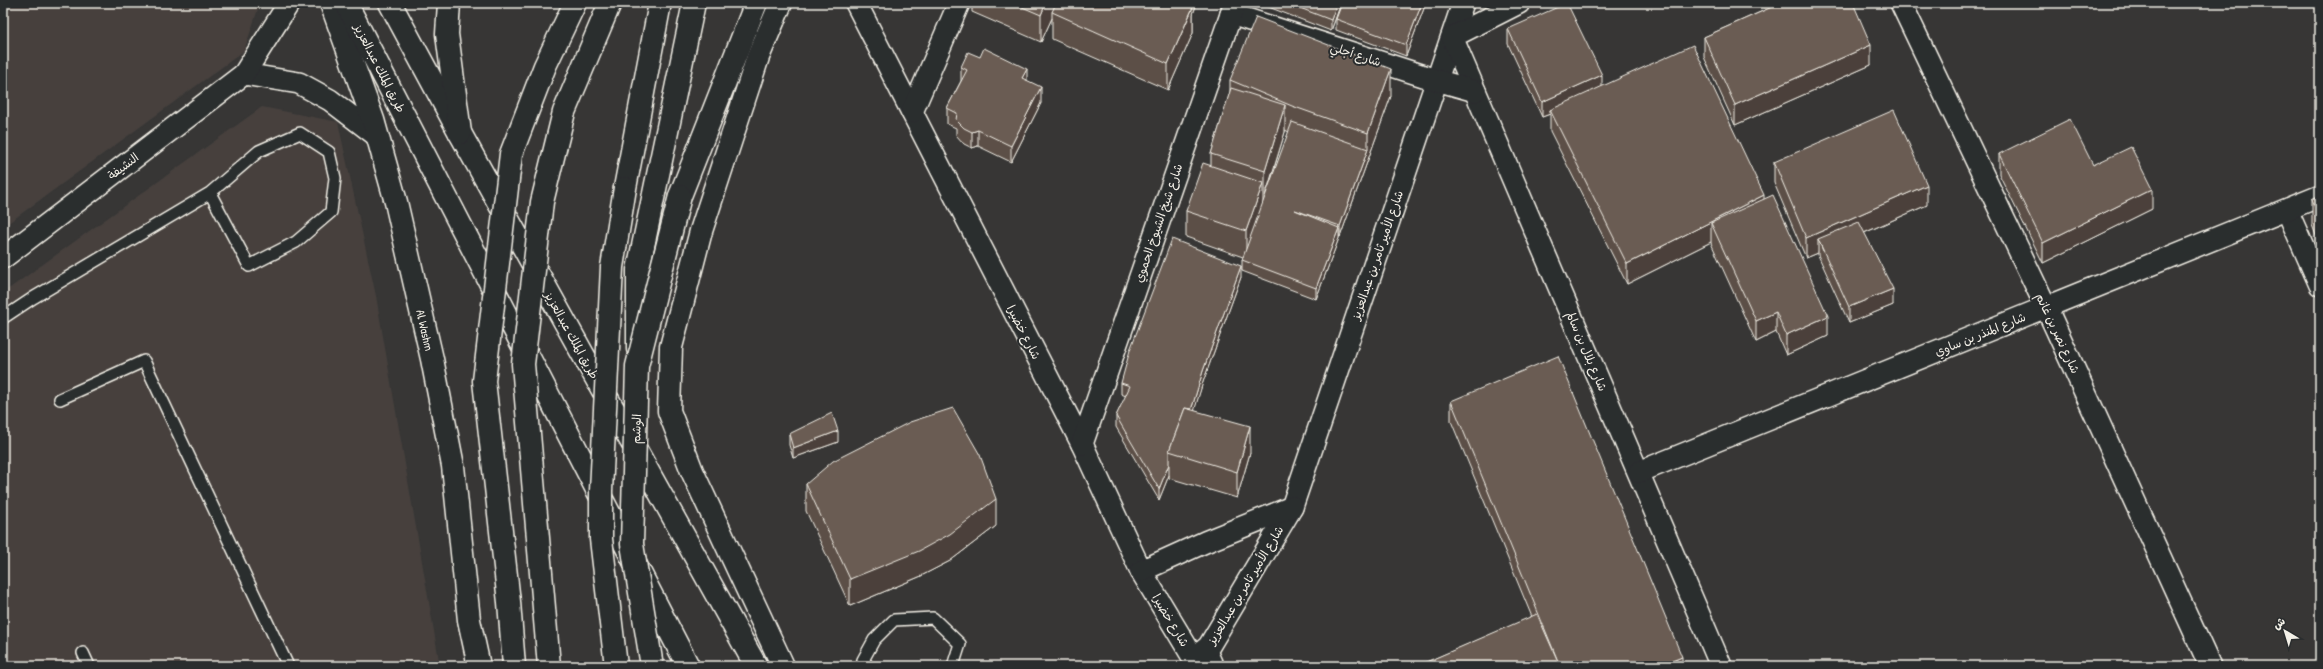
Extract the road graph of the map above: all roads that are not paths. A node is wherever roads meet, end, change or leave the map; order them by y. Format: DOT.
graph roads {
  1 [pos="288,3"];
  2 [pos="331,3"];
  3 [pos="346,3"];
  4 [pos="390,3"];
  5 [pos="449,3"];
  6 [pos="575,3"];
  7 [pos="610,3"];
  8 [pos="660,3"];
  9 [pos="694,3"];
  10 [pos="756,3"];
  11 [pos="781,3"];
  12 [pos="856,3"];
  13 [pos="959,3"];
  14 [pos="1463,3"];
  15 [pos="1519,3"];
  16 [pos="1901,3"];
  17 [pos="1233,8"];
  18 [pos="1452,37"];
  19 [pos="244,74"];
  20 [pos="1436,80"];
  21 [pos="1475,90"];
  22 [pos="912,112"];
  23 [pos="460,133"];
  24 [pos="377,136"];
  25 [pos="210,194"];
  26 [pos="2320,196"];
  27 [pos="2287,210"];
  28 [pos="3,258"];
  29 [pos="2320,285"];
  30 [pos="2046,307"];
  31 [pos="3,318"];
  32 [pos="637,366"];
  33 [pos="60,399"];
  34 [pos="1082,444"];
  35 [pos="1639,472"];
  36 [pos="1292,507"];
  37 [pos="1141,571"];
  38 [pos="83,653"];
  39 [pos="1200,657"];
  40 [pos="89,666"];
  41 [pos="288,666"];
  42 [pos="479,666"];
  43 [pos="514,666"];
  44 [pos="549,666"];
  45 [pos="616,666"];
  46 [pos="652,666"];
  47 [pos="688,666"];
  48 [pos="756,666"];
  49 [pos="783,666"];
  50 [pos="868,666"];
  51 [pos="953,666"];
  52 [pos="1218,666"];
  53 [pos="1721,666"];
  54 [pos="2210,666"];
  1 -- 19 [label="street"];
  2 -- 24 [label="main road, Al Washm"];
  3 -- 47 [label="main road, طريق الملك عبدالعزيز"];
  4 -- 23 [label="main road, طريق الملك عبدالعزيز"];
  5 -- 23 [label="main road"];
  6 -- 43 [label="main road, bridge"];
  7 -- 44 [label="main road, bridge"];
  8 -- 45 [label="main road, bridge"];
  9 -- 32 [label="main road"];
  10 -- 32 [label="main road, الوشم, bridge"];
  11 -- 49 [label="main road"];
  12 -- 22 [label="street, شارع خضيرا"];
  13 -- 22 [label="street"];
  14 -- 18 [label="street, شارع الأمير ثامر بن عبدالعزيز"];
  15 -- 18 [label="street"];
  16 -- 30 [label="street, شارع نصر بن غانم"];
  17 -- 20 [label="street, شارع أجلي"];
  17 -- 34 [label="street, شارع شيخ الشيوخ الحموي"];
  18 -- 20 [label="street, شارع الأمير ثامر بن عبدالعزيز"];
  18 -- 21 [label="street, شارع بلال بن سالم"];
  19 -- 24 [label="street"];
  19 -- 28 [label="street, النشيفة"];
  20 -- 21 [label="street, شارع أجلي"];
  20 -- 36 [label="street, شارع الأمير ثامر بن عبدالعزيز"];
  21 -- 35 [label="street, شارع بلال بن سالم"];
  22 -- 34 [label="street, شارع خضيرا"];
  23 -- 48 [label="main road, طريق الملك عبدالعزيز"];
  24 -- 42 [label="main road, Al Washm"];
  25 -- 25 [label="lane"];
  25 -- 31 [label="lane"];
  26 -- 27 [label="street, شارع المنذر بن ساوي"];
  27 -- 29 [label="street"];
  27 -- 30 [label="street, شارع المنذر بن ساوي"];
  30 -- 35 [label="street, شارع المنذر بن ساوي"];
  30 -- 54 [label="street, شارع نصر بن غانم"];
  32 -- 46 [label="main road, الوشم, bridge"];
  33 -- 41 [label="lane"];
  34 -- 37 [label="street, شارع خضيرا"];
  35 -- 53 [label="street, شارع بلال بن سالم"];
  36 -- 37 [label="street, شارع الأمير ثامر بن عبدالعزيز"];
  36 -- 39 [label="street, شارع الأمير ثامر بن عبدالعزيز"];
  37 -- 39 [label="street, شارع خضيرا"];
  38 -- 40 [label="lane"];
  39 -- 52 [label="lane"];
  50 -- 51 [label="lane"];
}
